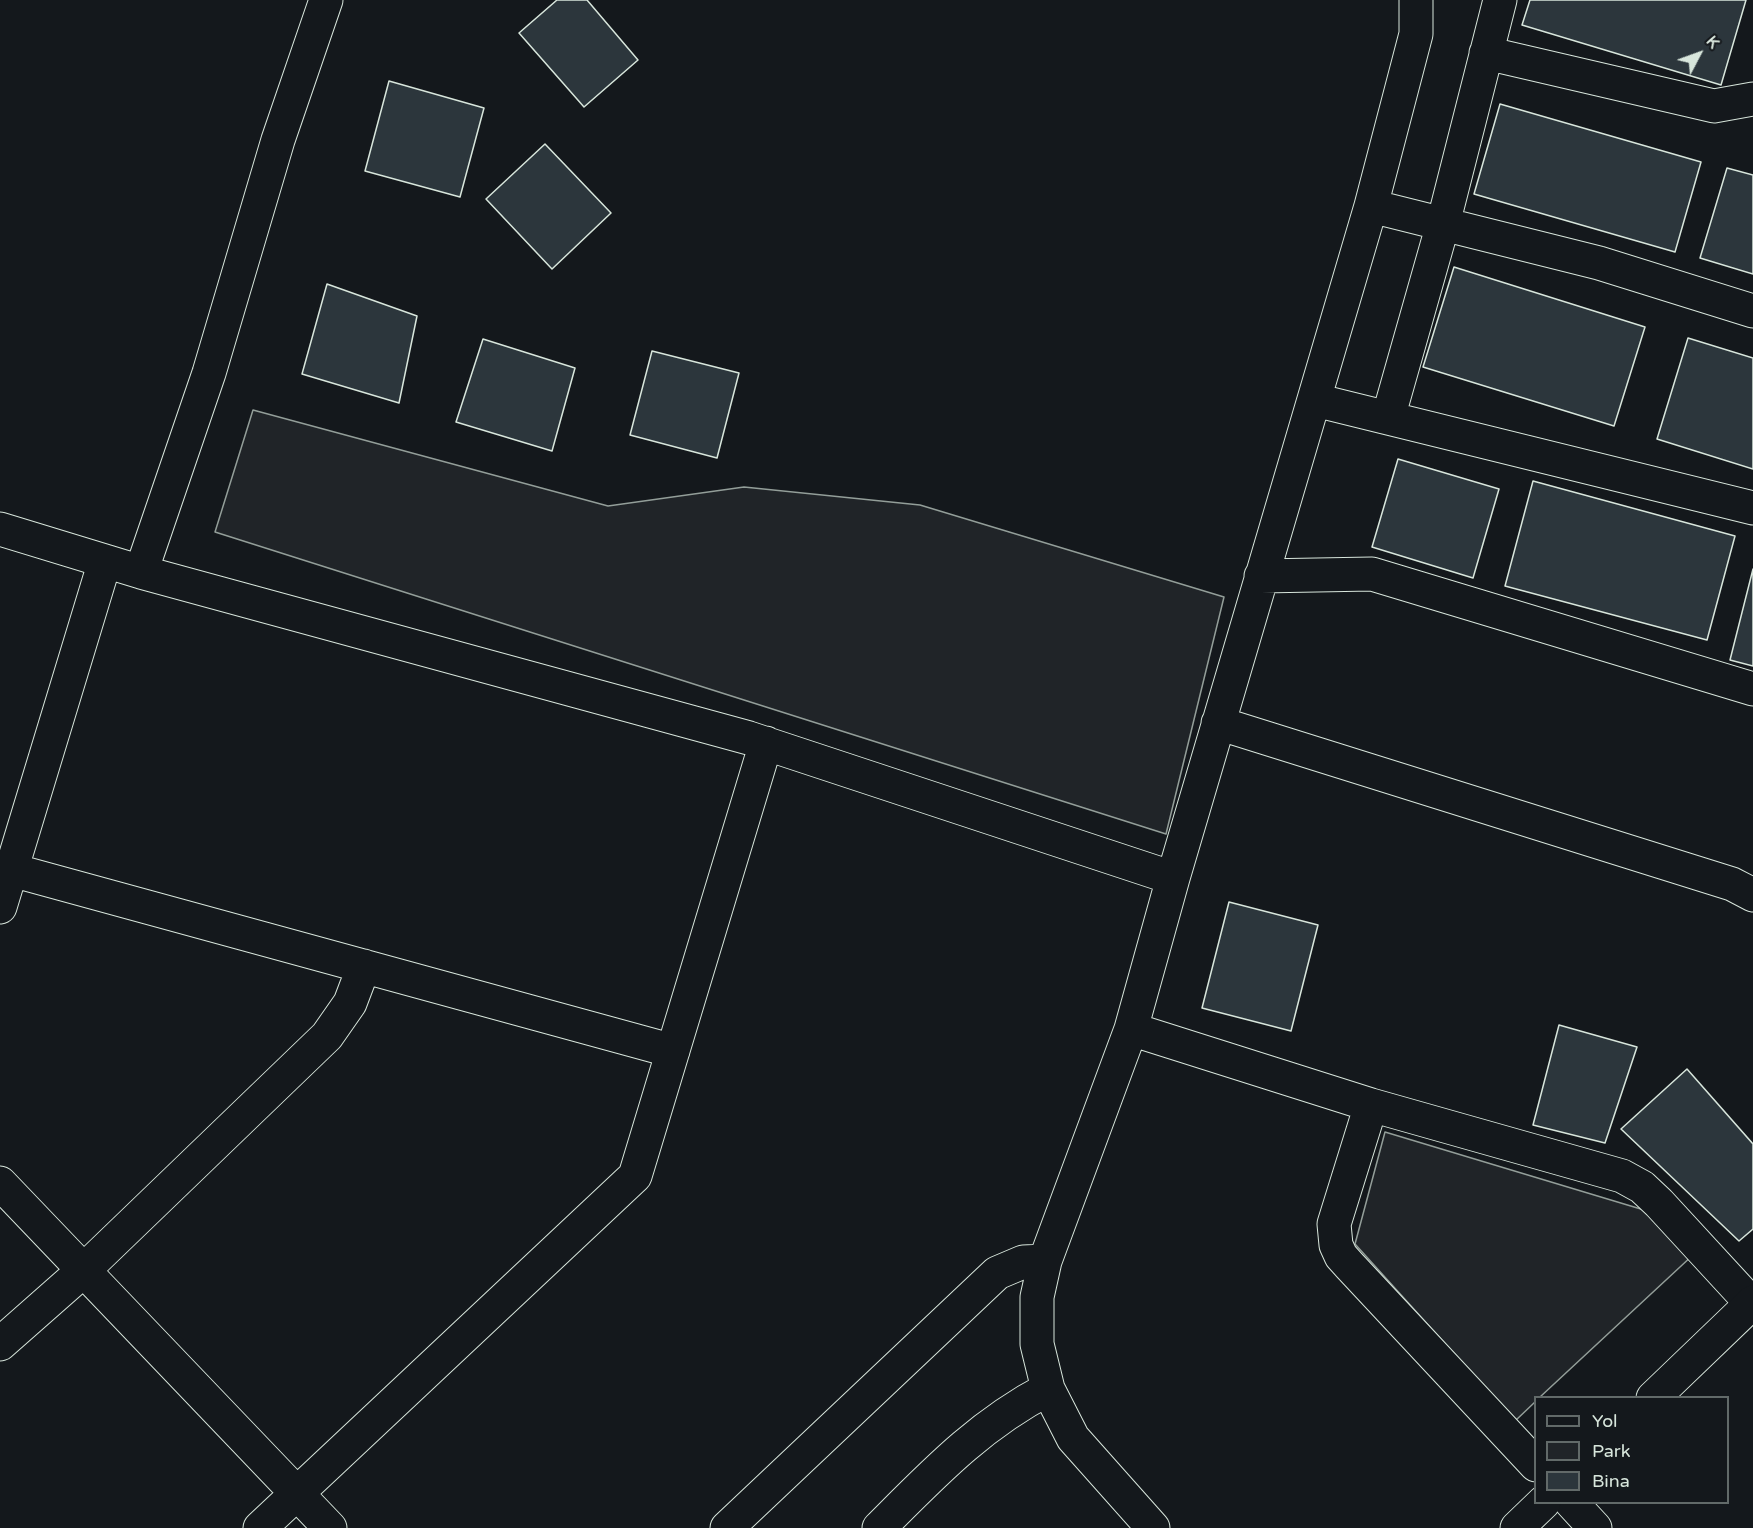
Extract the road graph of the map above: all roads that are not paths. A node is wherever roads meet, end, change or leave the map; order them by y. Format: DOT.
graph roads {
  1 [pos="326,0"];
  2 [pos="1416,0"];
  3 [pos="1500,0"];
  4 [pos="1486,54"];
  5 [pos="1753,99"];
  6 [pos="1371,206"];
  7 [pos="1443,224"];
  8 [pos="1753,311"];
  9 [pos="1315,400"];
  10 [pos="1388,418"];
  11 [pos="1753,508"];
  12 [pos="0,529"];
  13 [pos="105,561"];
  14 [pos="141,572"];
  15 [pos="1261,576"];
  16 [pos="1753,689"];
  17 [pos="1218,723"];
  18 [pos="766,743"];
  19 [pos="12,870"];
  20 [pos="1173,878"];
  21 [pos="1753,895"];
  22 [pos="0,907"];
  23 [pos="364,966"];
  24 [pos="1131,1029"];
  25 [pos="673,1051"];
  26 [pos="1371,1105"];
  27 [pos="0,1183"];
  28 [pos="1045,1261"];
  29 [pos="84,1270"];
  30 [pos="1753,1303"];
  31 [pos="0,1344"];
  32 [pos="1048,1389"];
  33 [pos="1655,1396"];
  34 [pos="1534,1463"];
  35 [pos="297,1493"];
  36 [pos="1543,1504"];
  37 [pos="1572,1504"];
  38 [pos="261,1528"];
  39 [pos="330,1528"];
  40 [pos="727,1528"];
  41 [pos="879,1528"];
  42 [pos="1153,1528"];
  43 [pos="1517,1528"];
  44 [pos="1595,1528"];
  1 -- 14 [label="street"];
  2 -- 6 [label="street"];
  3 -- 4 [label="street"];
  4 -- 5 [label="street"];
  4 -- 7 [label="street"];
  6 -- 7 [label="street"];
  6 -- 9 [label="street"];
  7 -- 8 [label="street"];
  7 -- 10 [label="street"];
  9 -- 10 [label="street"];
  9 -- 15 [label="street"];
  10 -- 11 [label="street"];
  12 -- 13 [label="street"];
  13 -- 14 [label="street"];
  13 -- 19 [label="street"];
  14 -- 18 [label="street"];
  15 -- 16 [label="street"];
  15 -- 17 [label="street"];
  17 -- 20 [label="street"];
  17 -- 21 [label="street"];
  18 -- 20 [label="street"];
  18 -- 25 [label="street"];
  19 -- 22 [label="street"];
  19 -- 23 [label="street"];
  20 -- 24 [label="street"];
  23 -- 25 [label="street"];
  23 -- 29 [label="street"];
  24 -- 26 [label="street"];
  24 -- 28 [label="street"];
  25 -- 35 [label="street"];
  26 -- 30 [label="street"];
  26 -- 34 [label="street"];
  27 -- 29 [label="street"];
  28 -- 32 [label="street"];
  28 -- 40 [label="street"];
  29 -- 31 [label="street"];
  29 -- 35 [label="street"];
  30 -- 33 [label="street"];
  32 -- 41 [label="street"];
  32 -- 42 [label="street"];
  35 -- 38 [label="street"];
  35 -- 39 [label="street"];
  36 -- 43 [label="street"];
  37 -- 44 [label="street"];
}
